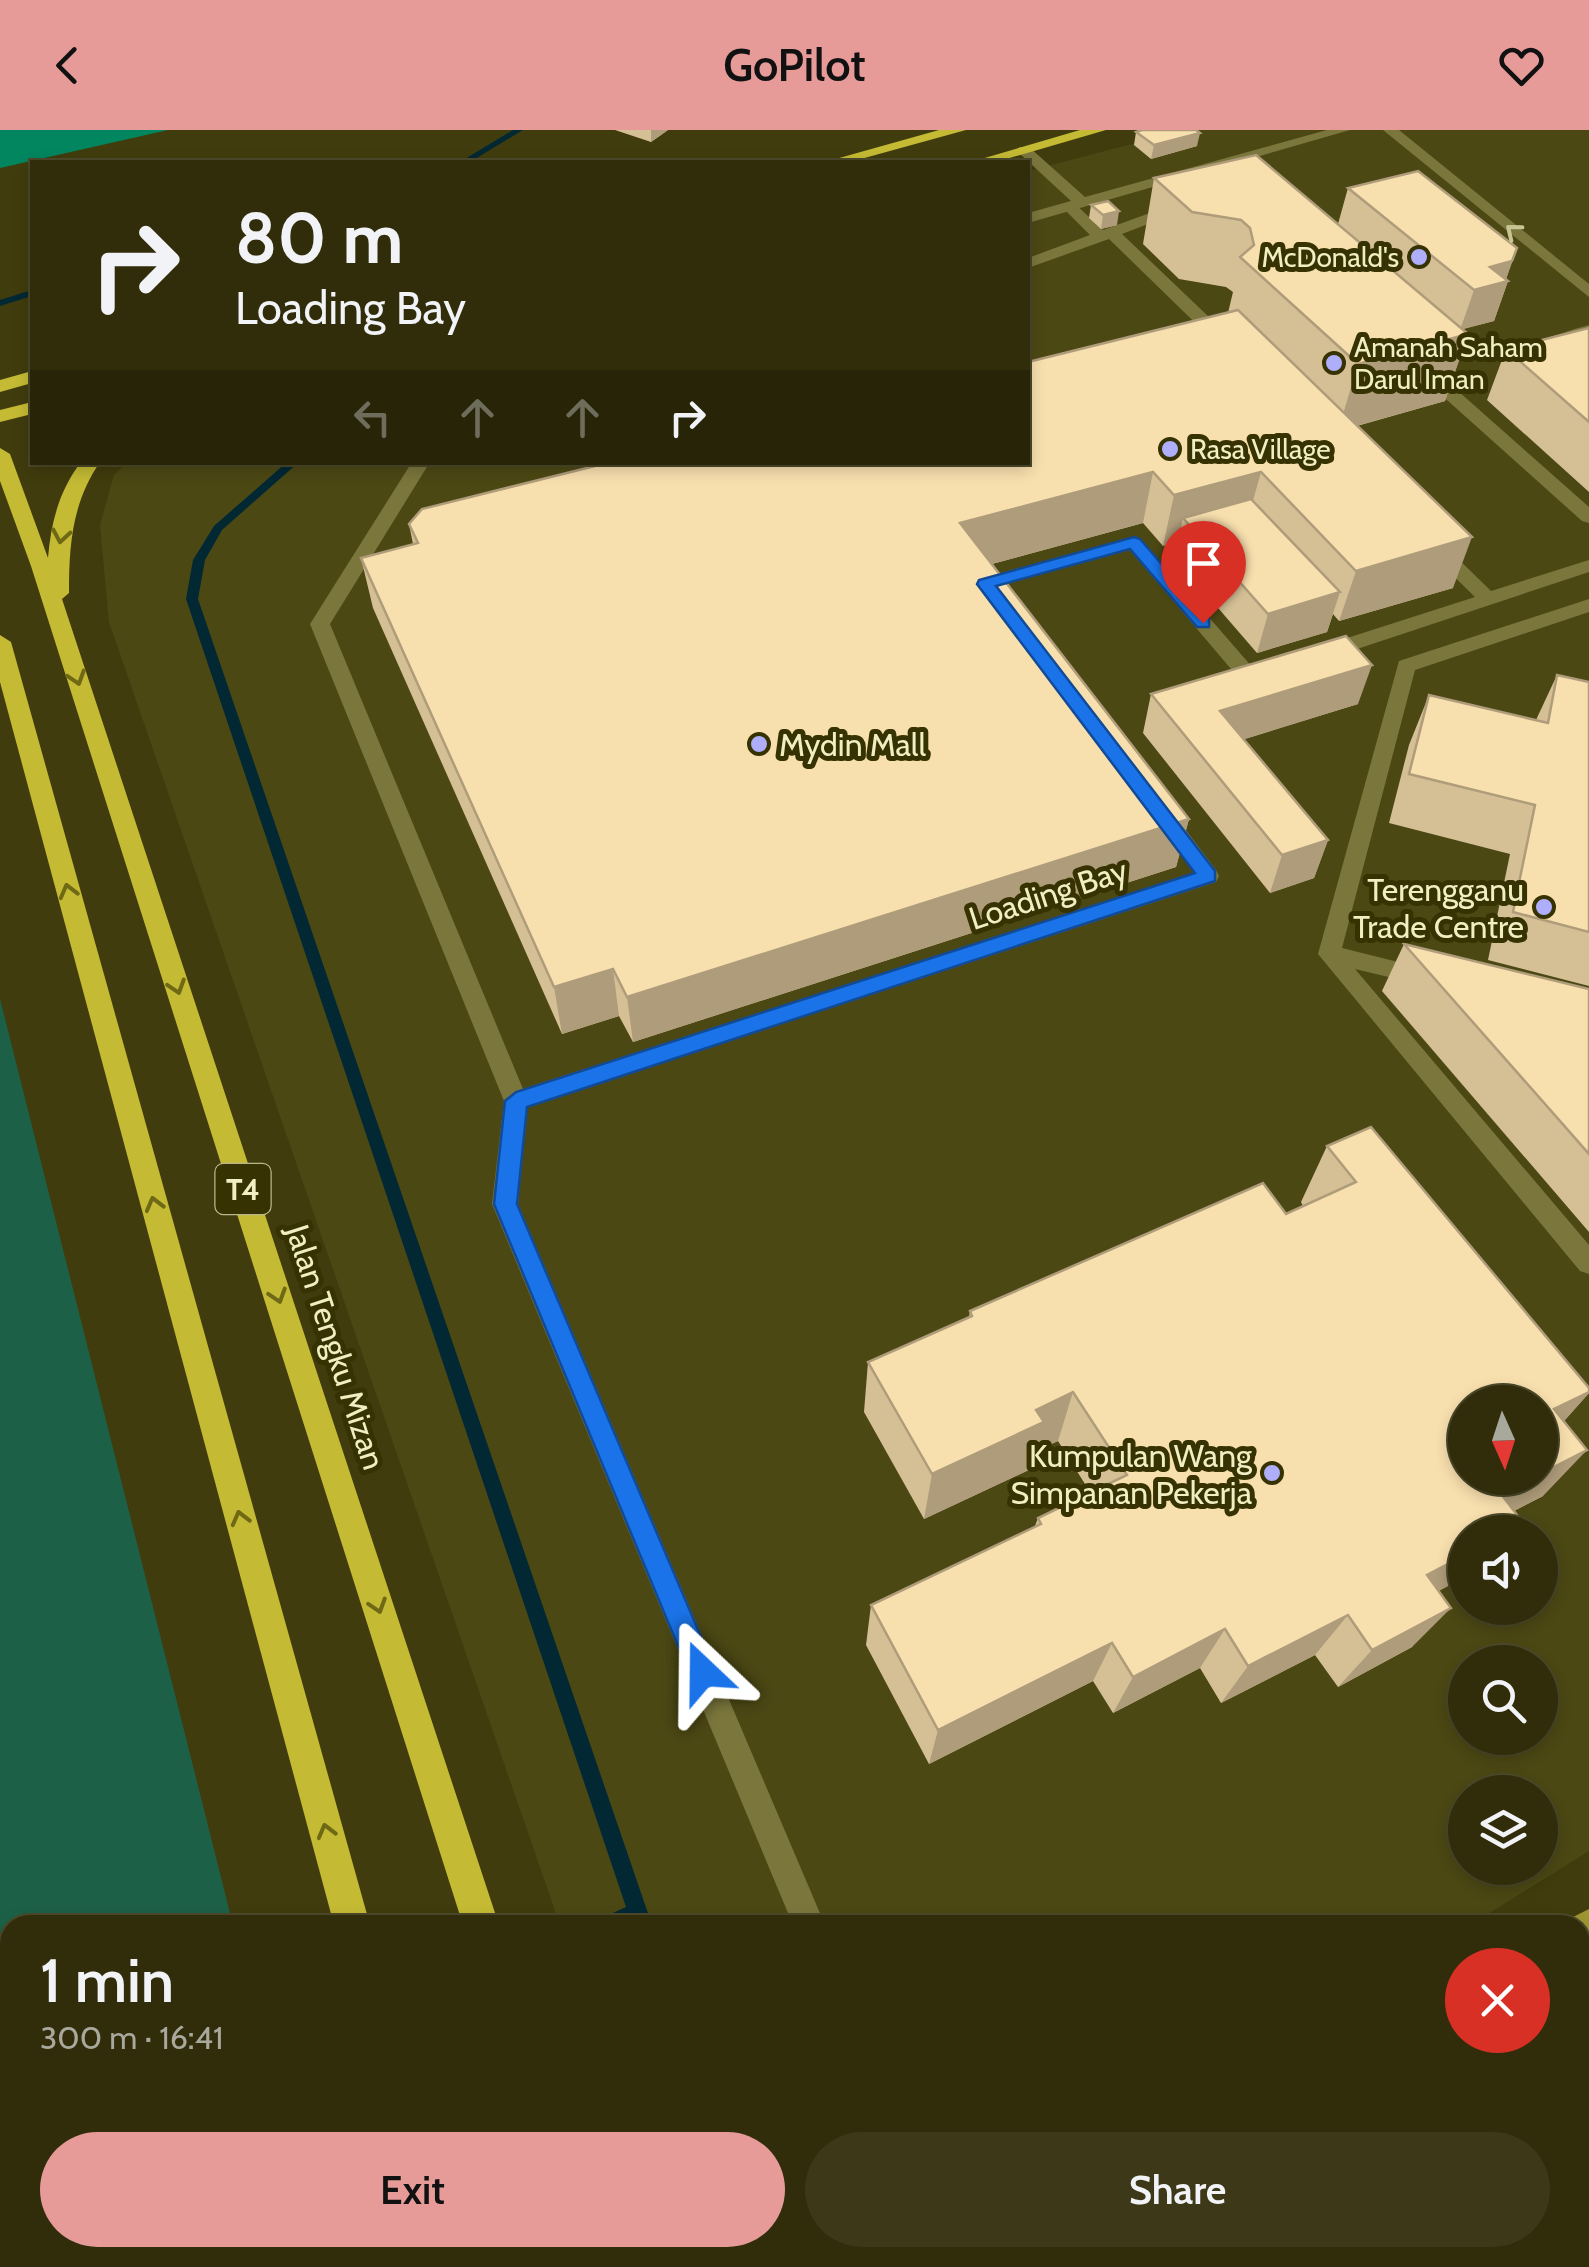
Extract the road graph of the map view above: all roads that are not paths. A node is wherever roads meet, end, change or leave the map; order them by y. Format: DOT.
graph roads {
  1 [pos="958,130"];
  2 [pos="1098,130"];
  3 [pos="1343,130"];
  4 [pos="1390,130"];
  5 [pos="1024,150"];
  6 [pos="841,160"];
  7 [pos="986,160"];
  8 [pos="1082,202"];
  9 [pos="1192,202"];
  10 [pos="1030,217"];
  11 [pos="1113,231"];
  12 [pos="1030,262"];
  13 [pos="1589,292"];
  14 [pos="1420,323"];
  15 [pos="1589,330"];
  16 [pos="1242,359"];
  17 [pos="30,360"];
  18 [pos="1414,360"];
  19 [pos="0,367"];
  20 [pos="30,378"];
  21 [pos="0,386"];
  22 [pos="30,408"];
  23 [pos="0,416"];
  24 [pos="0,454"];
  25 [pos="88,465"];
  26 [pos="419,465"];
  27 [pos="1589,517"];
  28 [pos="1420,532"];
  29 [pos="1589,566"];
  30 [pos="1488,598"];
  31 [pos="1589,605"];
  32 [pos="1009,614"];
  33 [pos="57,617"];
  34 [pos="0,642"];
  35 [pos="1150,799"];
  36 [pos="1330,954"];
  37 [pos="1441,980"];
  38 [pos="516,1101"];
  39 [pos="1589,1263"];
  40 [pos="349,1915"];
  41 [pos="478,1915"];
  42 [pos="805,1915"];
  1 -- 6 [label="highway"];
  2 -- 5 [label="highway"];
  3 -- 8 [label="street"];
  13 -- 4 [label="street, one-way"];
  5 -- 7 [label="highway"];
  5 -- 8 [label="street"];
  8 -- 10 [label="street"];
  8 -- 11 [label="street"];
  8 -- 11 [label="street"];
  9 -- 11 [label="street"];
  11 -- 12 [label="street"];
  11 -- 16 [label="street"];
  14 -- 15 [label="street"];
  17 -- 19 [label="highway"];
  18 -- 27 [label="street"];
  20 -- 21 [label="highway"];
  22 -- 23 [label="highway"];
  24 -- 33 [label="highway, Jalan Tengku Mizan / T4"];
  25 -- 33 [label="highway, one-way"];
  26 -- 38 [label="street"];
  28 -- 30 [label="street"];
  29 -- 30 [label="street"];
  30 -- 32 [label="street"];
  31 -- 36 [label="street"];
  33 -- 41 [label="highway, Jalan Tengku Mizan / T4, one-way"];
  40 -- 34 [label="highway, one-way"];
  35 -- 38 [label="street, Loading Bay"];
  36 -- 37 [label="street"];
  36 -- 39 [label="street"];
  38 -- 42 [label="street"];
}
